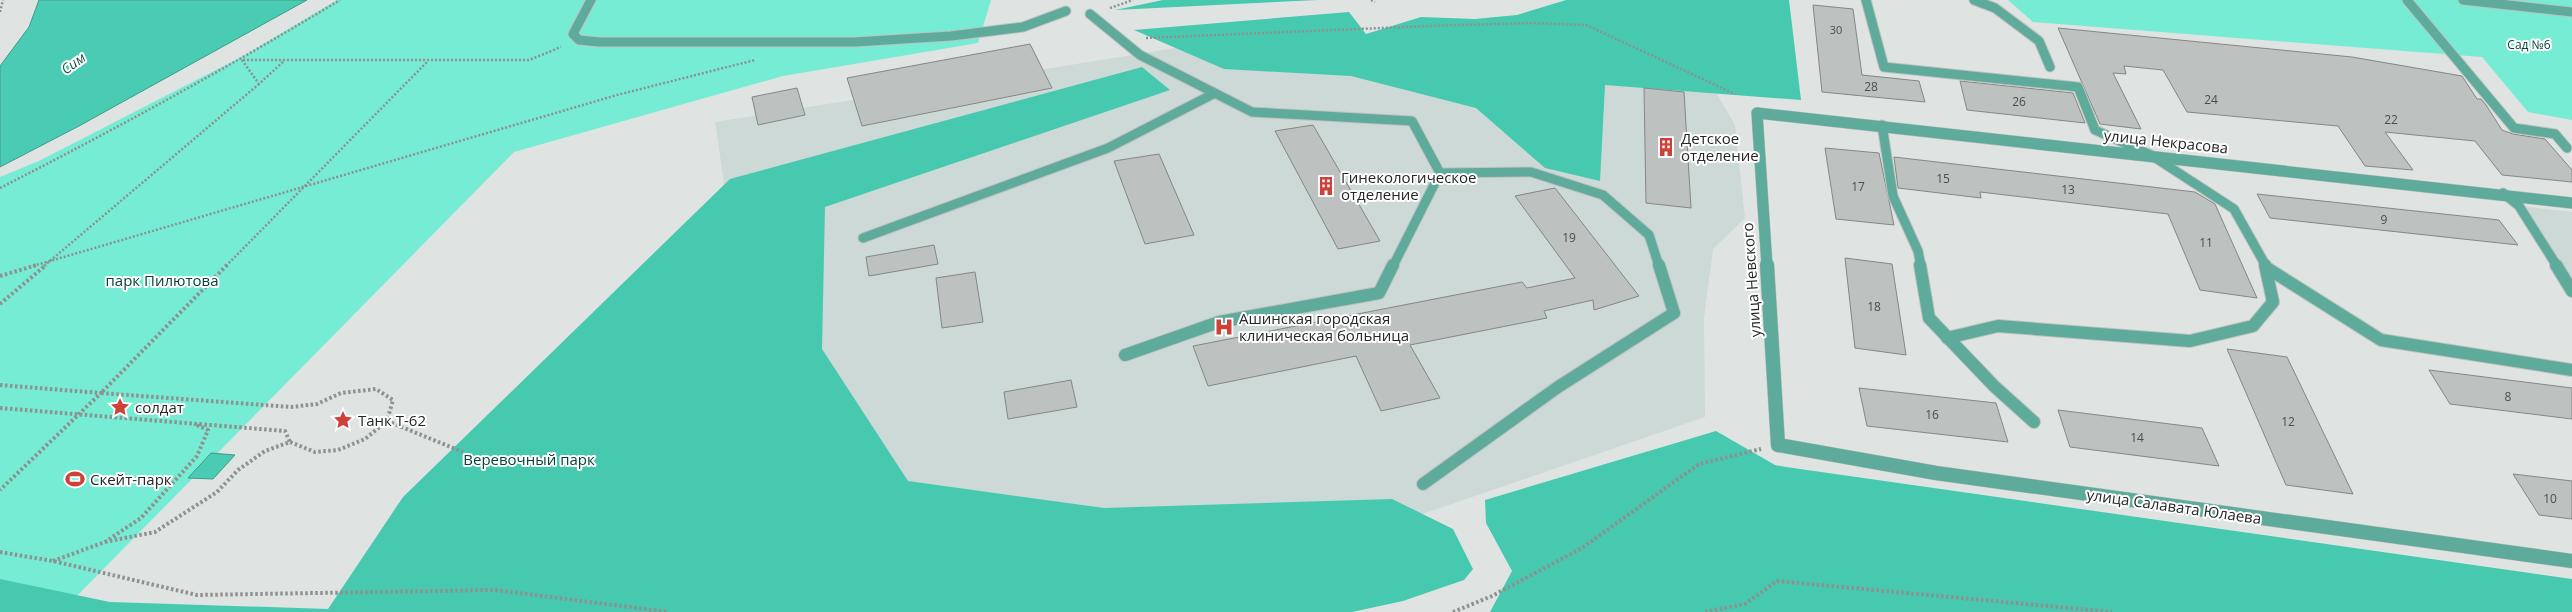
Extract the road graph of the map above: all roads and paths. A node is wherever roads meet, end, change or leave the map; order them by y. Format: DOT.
graph roads {
  1 [pos="3,0"];
  2 [pos="340,0"];
  3 [pos="591,0"];
  4 [pos="1133,0"];
  5 [pos="1371,0"];
  6 [pos="1866,0"];
  7 [pos="1974,0"];
  8 [pos="2407,0"];
  9 [pos="2463,0"];
  10 [pos="1375,2"];
  11 [pos="1066,11"];
  12 [pos="0,12"];
  13 [pos="2572,12"];
  14 [pos="1090,14"];
  15 [pos="1121,39"];
  16 [pos="579,40"];
  17 [pos="242,60"];
  18 [pos="756,60"];
  19 [pos="284,61"];
  20 [pos="427,62"];
  21 [pos="2050,67"];
  22 [pos="259,84"];
  23 [pos="1215,93"];
  24 [pos="1735,94"];
  25 [pos="1757,113"];
  26 [pos="1882,125"];
  27 [pos="2570,150"];
  28 [pos="2151,155"];
  29 [pos="1440,173"];
  30 [pos="303,187"];
  31 [pos="0,188"];
  32 [pos="2502,193"];
  33 [pos="2572,202"];
  34 [pos="863,238"];
  35 [pos="50,261"];
  36 [pos="2267,268"];
  37 [pos="0,276"];
  38 [pos="2572,291"];
  39 [pos="0,304"];
  40 [pos="1947,338"];
  41 [pos="1125,355"];
  42 [pos="2572,370"];
  43 [pos="0,385"];
  44 [pos="101,393"];
  45 [pos="0,408"];
  46 [pos="78,415"];
  47 [pos="387,421"];
  48 [pos="2034,422"];
  49 [pos="192,423"];
  50 [pos="290,442"];
  51 [pos="1778,445"];
  52 [pos="463,452"];
  53 [pos="1423,484"];
  54 [pos="0,490"];
  55 [pos="105,542"];
  56 [pos="0,552"];
  57 [pos="53,561"];
  58 [pos="2572,561"];
  59 [pos="669,612"];
  60 [pos="1453,612"];
  61 [pos="1705,612"];
  62 [pos="2112,612"];
  1 -- 12 [label="path"];
  2 -- 17 [label="path"];
  3 -- 16 [label="lane"];
  4 -- 14 [label="path"];
  5 -- 10 [label="path"];
  6 -- 28 [label="lane"];
  7 -- 21 [label="lane"];
  8 -- 27 [label="lane"];
  9 -- 13 [label="lane"];
  11 -- 16 [label="lane"];
  14 -- 15 [label="lane"];
  15 -- 23 [label="lane"];
  15 -- 24 [label="path"];
  16 -- 20 [label="path"];
  17 -- 19 [label="path"];
  17 -- 22 [label="path"];
  17 -- 31 [label="path"];
  18 -- 30 [label="path"];
  19 -- 20 [label="path"];
  19 -- 22 [label="path"];
  20 -- 30 [label="path"];
  22 -- 35 [label="path"];
  23 -- 29 [label="lane"];
  23 -- 34 [label="lane"];
  25 -- 26 [label="street, улица Некрасова"];
  25 -- 51 [label="street, улица Невского"];
  26 -- 28 [label="street, улица Некрасова"];
  26 -- 40 [label="lane"];
  28 -- 32 [label="street, улица Некрасова"];
  28 -- 36 [label="lane"];
  29 -- 41 [label="lane"];
  29 -- 53 [label="lane"];
  30 -- 35 [label="path"];
  30 -- 44 [label="path"];
  32 -- 33 [label="street, улица Некрасова"];
  32 -- 38 [label="lane"];
  35 -- 37 [label="path"];
  35 -- 39 [label="path"];
  36 -- 40 [label="lane"];
  36 -- 42 [label="lane"];
  40 -- 48 [label="lane"];
  43 -- 44 [label="path"];
  44 -- 46 [label="path"];
  44 -- 47 [label="path"];
  45 -- 46 [label="path"];
  46 -- 49 [label="path"];
  46 -- 54 [label="path"];
  47 -- 50 [label="path"];
  47 -- 52 [label="path"];
  49 -- 50 [label="path"];
  49 -- 55 [label="path"];
  50 -- 55 [label="path"];
  51 -- 58 [label="street, улица Салавата Юлаева"];
  51 -- 60 [label="path"];
  55 -- 57 [label="path"];
  56 -- 57 [label="path"];
  57 -- 59 [label="path"];
  61 -- 62 [label="path"];
}
